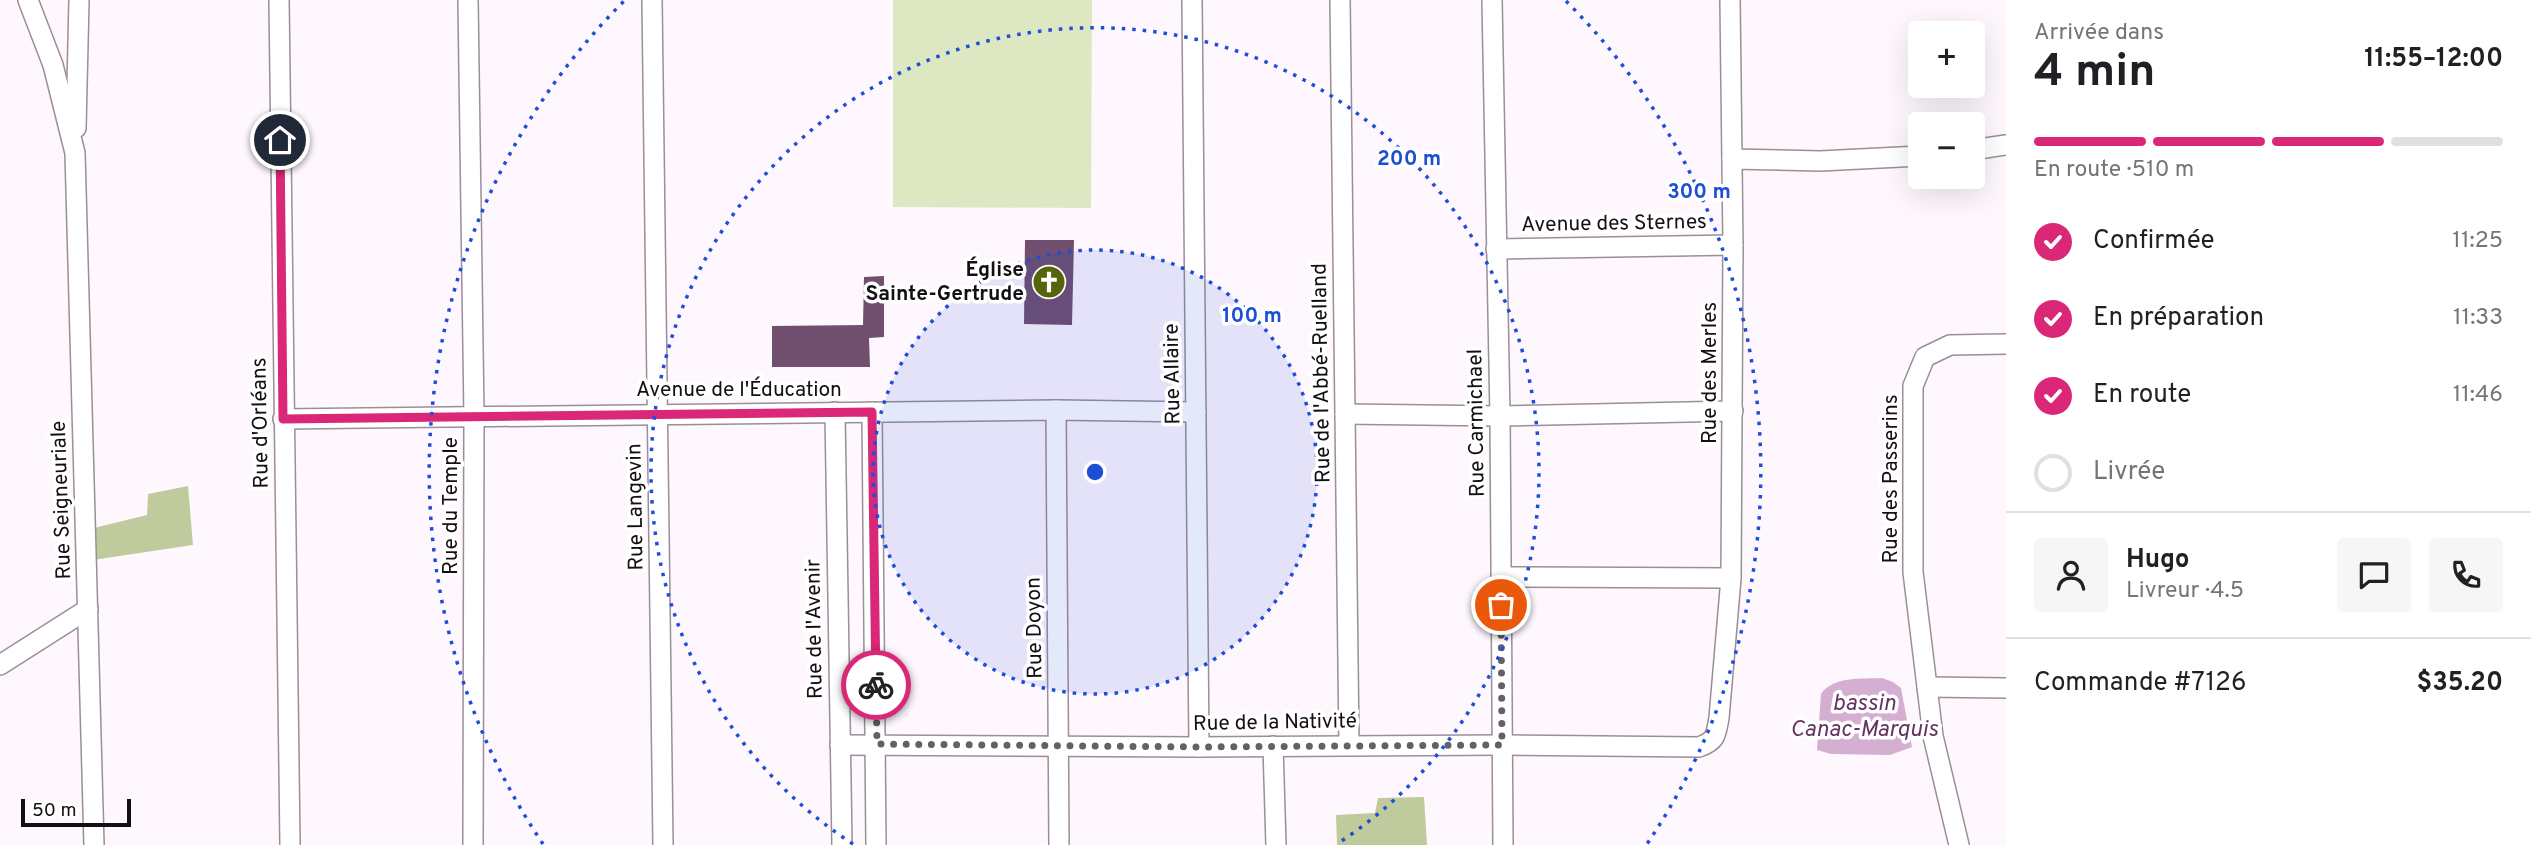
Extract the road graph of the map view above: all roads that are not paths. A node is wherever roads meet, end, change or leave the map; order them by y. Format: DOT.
graph roads {
  1 [pos="28,0"];
  2 [pos="79,0"];
  3 [pos="279,0"];
  4 [pos="468,0"];
  5 [pos="652,0"];
  6 [pos="1192,0"];
  7 [pos="1340,0"];
  8 [pos="1492,0"];
  9 [pos="1730,0"];
  10 [pos="2006,145"];
  11 [pos="1985,148"];
  12 [pos="75,153"];
  13 [pos="1908,157"];
  14 [pos="1732,159"];
  15 [pos="1733,245"];
  16 [pos="1496,249"];
  17 [pos="2006,344"];
  18 [pos="1056,410"];
  19 [pos="1733,411"];
  20 [pos="835,412"];
  21 [pos="872,412"];
  22 [pos="1196,412"];
  23 [pos="658,413"];
  24 [pos="1345,414"];
  25 [pos="1500,416"];
  26 [pos="474,417"];
  27 [pos="283,419"];
  28 [pos="1501,577"];
  29 [pos="1731,578"];
  30 [pos="88,609"];
  31 [pos="0,665"];
  32 [pos="1927,687"];
  33 [pos="2006,688"];
  34 [pos="1709,743"];
  35 [pos="877,744"];
  36 [pos="840,745"];
  37 [pos="1059,745"];
  38 [pos="1349,745"];
  39 [pos="1502,745"];
  40 [pos="1273,746"];
  41 [pos="1199,747"];
  42 [pos="94,845"];
  43 [pos="290,845"];
  44 [pos="473,845"];
  45 [pos="663,845"];
  46 [pos="842,845"];
  47 [pos="876,845"];
  48 [pos="1059,845"];
  49 [pos="1276,845"];
  50 [pos="1503,845"];
  51 [pos="1959,845"];
  1 -- 12 [label="street, Rue Seigneuriale"];
  2 -- 12 [label="street, Rue Seigneuriale"];
  3 -- 27 [label="street, Rue d'Orléans"];
  4 -- 26 [label="street, Rue du Temple"];
  5 -- 23 [label="street, Rue Langevin"];
  6 -- 22 [label="street, Rue Allaire"];
  7 -- 24 [label="street, Rue de l'Abbé-Ruelland"];
  8 -- 16 [label="street, Rue Carmichael"];
  9 -- 14 [label="street, Rue des Merles"];
  10 -- 11 [label="street"];
  12 -- 30 [label="street, Rue Seigneuriale"];
  13 -- 14 [label="street"];
  14 -- 15 [label="street, Rue des Merles"];
  15 -- 16 [label="street, Avenue des Sternes"];
  15 -- 19 [label="street, Rue des Merles"];
  16 -- 25 [label="street, Rue Carmichael"];
  17 -- 32 [label="street, Rue des Passerins"];
  18 -- 21 [label="street, Avenue de l'Éducation"];
  18 -- 22 [label="street, Avenue de l'Éducation"];
  18 -- 37 [label="street, Rue Doyon"];
  19 -- 25 [label="street"];
  19 -- 29 [label="street, Rue des Merles"];
  20 -- 21 [label="street, Avenue de l'Éducation"];
  20 -- 23 [label="street, Avenue de l'Éducation"];
  20 -- 36 [label="street, Rue de l'Avenir"];
  21 -- 35 [label="street"];
  22 -- 41 [label="street, Rue Allaire"];
  23 -- 26 [label="street, Avenue de l'Éducation"];
  23 -- 45 [label="street, Rue Langevin"];
  24 -- 25 [label="street"];
  24 -- 38 [label="street, Rue de l'Abbé-Ruelland"];
  25 -- 28 [label="street, Rue Carmichael"];
  26 -- 27 [label="street, Avenue de l'Éducation"];
  26 -- 44 [label="street, Rue du Temple"];
  27 -- 43 [label="street, Rue d'Orléans"];
  28 -- 29 [label="street"];
  28 -- 39 [label="street, Rue Carmichael"];
  29 -- 34 [label="street, Rue des Merles"];
  30 -- 31 [label="street"];
  30 -- 42 [label="street, Rue Seigneuriale"];
  32 -- 33 [label="street"];
  32 -- 51 [label="street, Rue des Passerins"];
  34 -- 39 [label="street, Rue de la Nativité"];
  35 -- 36 [label="street, Rue de la Nativité"];
  35 -- 37 [label="street, Rue de la Nativité"];
  35 -- 47 [label="street"];
  36 -- 46 [label="street, Rue de l'Avenir"];
  37 -- 41 [label="street, Rue de la Nativité"];
  37 -- 48 [label="street, Rue Doyon"];
  38 -- 39 [label="street, Rue de la Nativité"];
  38 -- 40 [label="street, Rue de la Nativité"];
  39 -- 50 [label="street, Rue Carmichael"];
  40 -- 41 [label="street, Rue de la Nativité"];
  40 -- 49 [label="street"];
}
